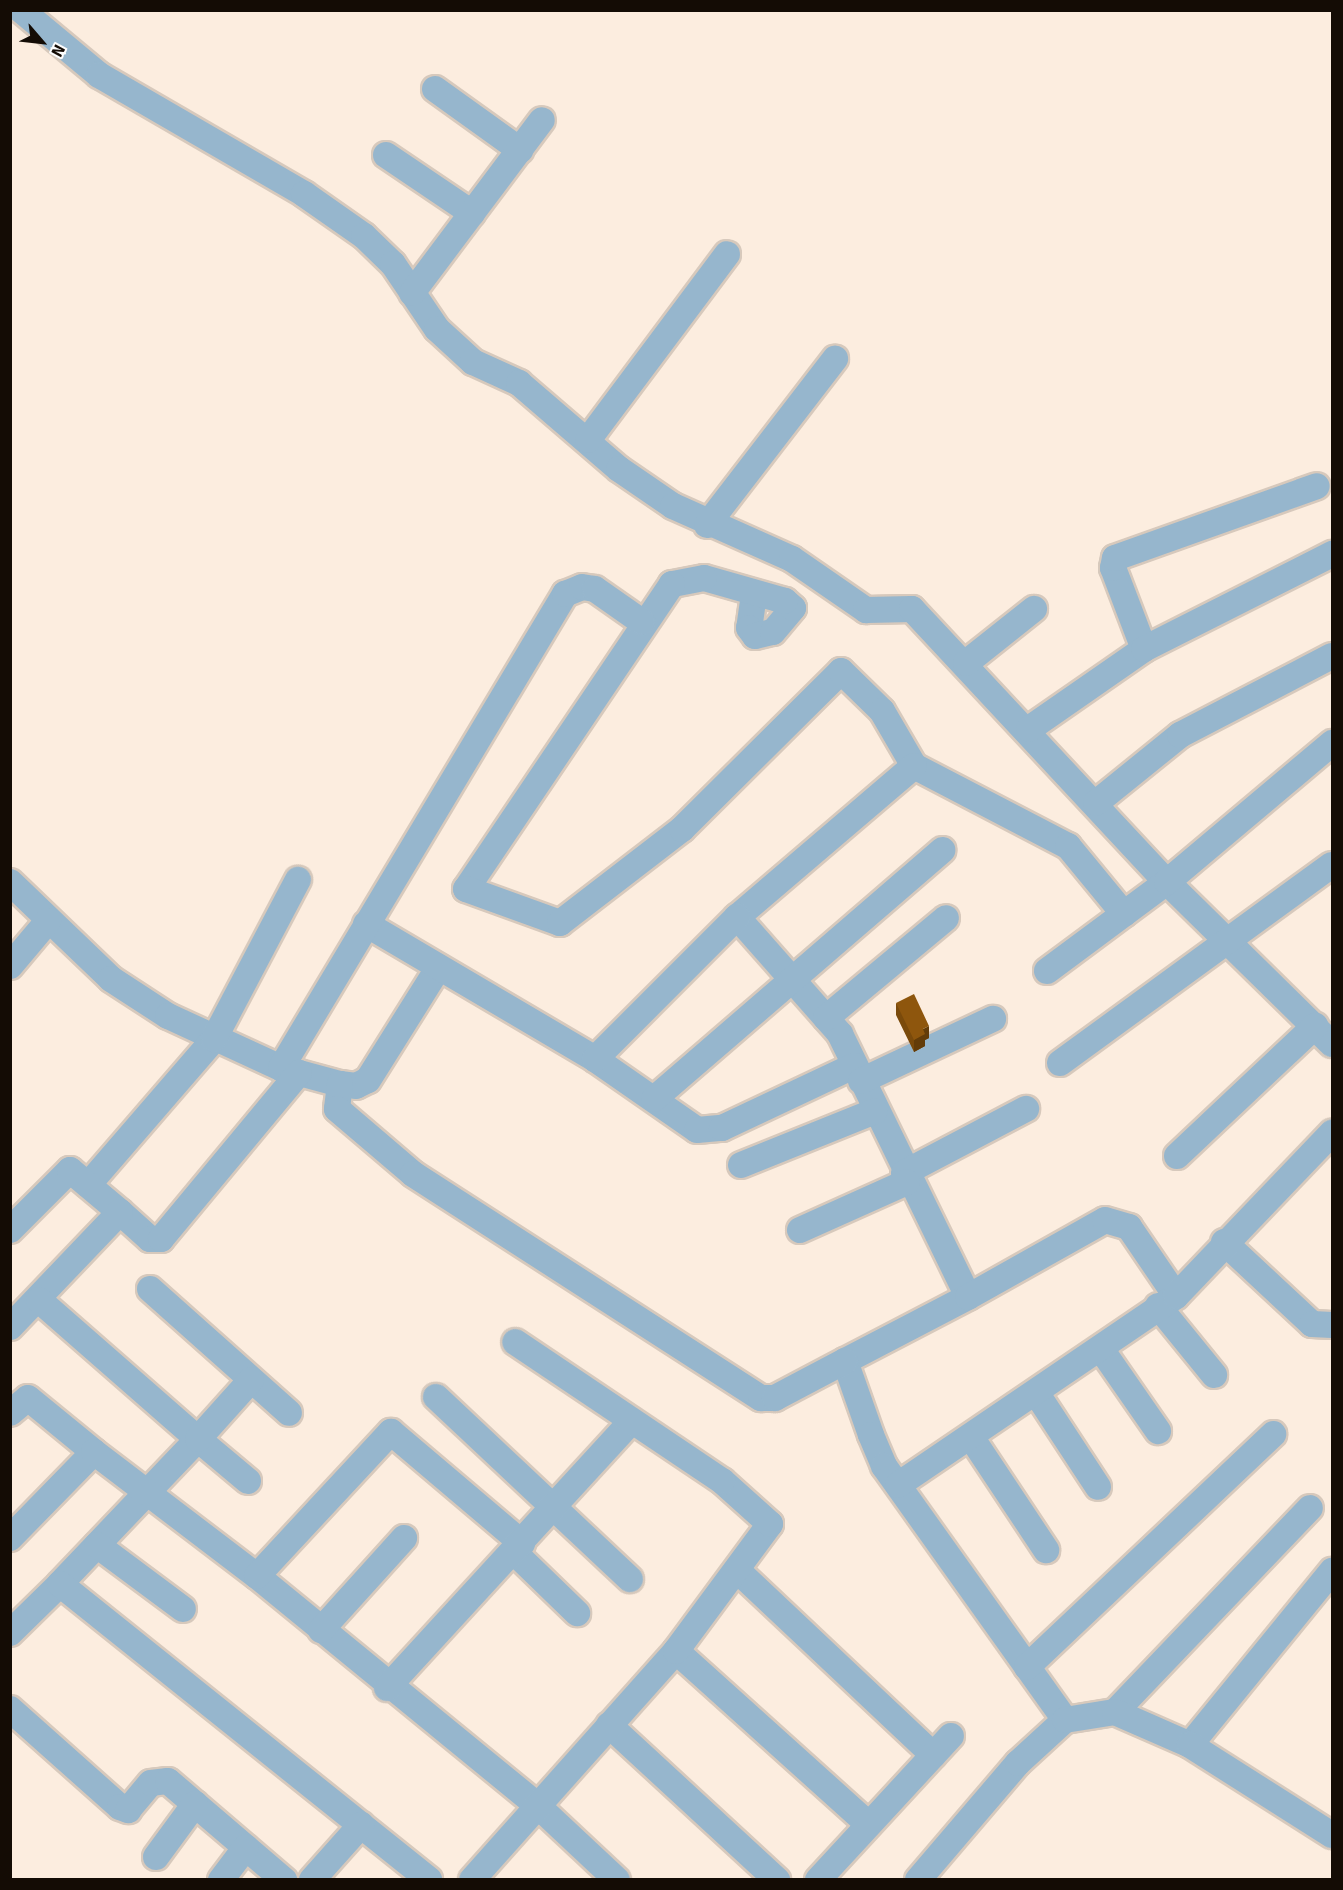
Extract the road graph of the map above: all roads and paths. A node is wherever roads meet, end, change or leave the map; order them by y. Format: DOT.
graph roads {
  1 [pos="21,10"];
  2 [pos="435,89"];
  3 [pos="542,120"];
  4 [pos="520,150"];
  5 [pos="386,155"];
  6 [pos="472,213"];
  7 [pos="727,254"];
  8 [pos="412,293"];
  9 [pos="835,359"];
  10 [pos="588,440"];
  11 [pos="1317,486"];
  12 [pos="707,525"];
  13 [pos="1332,554"];
  14 [pos="754,594"];
  15 [pos="1034,609"];
  16 [pos="642,622"];
  17 [pos="1144,649"];
  18 [pos="1332,656"];
  19 [pos="966,663"];
  20 [pos="1029,729"];
  21 [pos="1332,743"];
  22 [pos="914,766"];
  23 [pos="1096,803"];
  24 [pos="942,850"];
  25 [pos="1332,866"];
  26 [pos="298,880"];
  27 [pos="10,882"];
  28 [pos="1167,882"];
  29 [pos="1124,914"];
  30 [pos="737,917"];
  31 [pos="946,918"];
  32 [pos="48,921"];
  33 [pos="366,924"];
  34 [pos="1229,940"];
  35 [pos="10,966"];
  36 [pos="439,967"];
  37 [pos="1047,971"];
  38 [pos="791,977"];
  39 [pos="825,1017"];
  40 [pos="993,1019"];
  41 [pos="1315,1026"];
  42 [pos="214,1039"];
  43 [pos="1332,1044"];
  44 [pos="595,1059"];
  45 [pos="1060,1063"];
  46 [pos="290,1070"];
  47 [pos="858,1073"];
  48 [pos="340,1084"];
  49 [pos="654,1099"];
  50 [pos="1026,1109"];
  51 [pos="875,1111"];
  52 [pos="1332,1133"];
  53 [pos="1177,1156"];
  54 [pos="741,1165"];
  55 [pos="906,1177"];
  56 [pos="88,1185"];
  57 [pos="120,1212"];
  58 [pos="10,1230"];
  59 [pos="800,1230"];
  60 [pos="1224,1242"];
  61 [pos="150,1289"];
  62 [pos="968,1297"];
  63 [pos="39,1300"];
  64 [pos="1167,1301"];
  65 [pos="1332,1325"];
  66 [pos="10,1327"];
  67 [pos="515,1342"];
  68 [pos="1101,1349"];
  69 [pos="845,1361"];
  70 [pos="1214,1375"];
  71 [pos="251,1380"];
  72 [pos="1037,1394"];
  73 [pos="436,1397"];
  74 [pos="10,1413"];
  75 [pos="289,1413"];
  76 [pos="632,1421"];
  77 [pos="1158,1431"];
  78 [pos="1273,1434"];
  79 [pos="971,1437"];
  80 [pos="198,1438"];
  81 [pos="94,1452"];
  82 [pos="248,1481"];
  83 [pos="898,1485"];
  84 [pos="1098,1487"];
  85 [pos="147,1494"];
  86 [pos="1310,1508"];
  87 [pos="556,1509"];
  88 [pos="10,1538"];
  89 [pos="404,1538"];
  90 [pos="97,1545"];
  91 [pos="518,1547"];
  92 [pos="1046,1550"];
  93 [pos="1332,1571"];
  94 [pos="739,1572"];
  95 [pos="257,1576"];
  96 [pos="630,1579"];
  97 [pos="60,1584"];
  98 [pos="183,1609"];
  99 [pos="577,1613"];
  100 [pos="321,1630"];
  101 [pos="10,1633"];
  102 [pos="676,1652"];
  103 [pos="1027,1667"];
  104 [pos="387,1688"];
  105 [pos="10,1709"];
  106 [pos="1115,1712"];
  107 [pos="1065,1720"];
  108 [pos="609,1725"];
  109 [pos="951,1736"];
  110 [pos="1190,1746"];
  111 [pos="933,1755"];
  112 [pos="195,1804"];
  113 [pos="538,1806"];
  114 [pos="867,1823"];
  115 [pos="361,1825"];
  116 [pos="1332,1834"];
  117 [pos="246,1847"];
  118 [pos="156,1857"];
  119 [pos="221,1880"];
  120 [pos="284,1880"];
  121 [pos="312,1880"];
  122 [pos="429,1880"];
  123 [pos="472,1880"];
  124 [pos="617,1880"];
  125 [pos="777,1880"];
  126 [pos="818,1880"];
  127 [pos="918,1880"];
  1 -- 8 [label="street"];
  2 -- 4 [label="street"];
  3 -- 4 [label="street"];
  4 -- 6 [label="street"];
  5 -- 6 [label="street"];
  6 -- 8 [label="street"];
  7 -- 10 [label="street"];
  8 -- 10 [label="street"];
  9 -- 12 [label="street"];
  10 -- 12 [label="street"];
  11 -- 17 [label="street"];
  12 -- 19 [label="street"];
  13 -- 17 [label="street"];
  14 -- 16 [label="street"];
  15 -- 19 [label="street"];
  16 -- 22 [label="street"];
  16 -- 33 [label="street"];
  17 -- 20 [label="street"];
  18 -- 23 [label="street"];
  19 -- 20 [label="street"];
  20 -- 23 [label="street"];
  21 -- 28 [label="street"];
  22 -- 29 [label="street"];
  22 -- 30 [label="street"];
  23 -- 28 [label="street"];
  24 -- 38 [label="street"];
  25 -- 34 [label="street"];
  26 -- 42 [label="street"];
  27 -- 32 [label="street"];
  28 -- 29 [label="street"];
  28 -- 34 [label="street"];
  29 -- 37 [label="street"];
  30 -- 38 [label="street"];
  30 -- 44 [label="street"];
  31 -- 39 [label="street"];
  32 -- 35 [label="street"];
  32 -- 42 [label="street"];
  33 -- 36 [label="street"];
  33 -- 46 [label="street"];
  34 -- 41 [label="street"];
  34 -- 45 [label="street"];
  36 -- 44 [label="street"];
  36 -- 48 [label="street"];
  38 -- 39 [label="street"];
  38 -- 49 [label="street"];
  39 -- 47 [label="street"];
  40 -- 47 [label="street"];
  41 -- 43 [label="street"];
  41 -- 53 [label="street"];
  42 -- 46 [label="street"];
  42 -- 56 [label="street"];
  44 -- 49 [label="street"];
  46 -- 48 [label="street"];
  46 -- 57 [label="street"];
  47 -- 49 [label="street"];
  47 -- 51 [label="street"];
  48 -- 69 [label="street"];
  50 -- 55 [label="street"];
  51 -- 54 [label="street"];
  51 -- 55 [label="street"];
  52 -- 60 [label="street"];
  55 -- 59 [label="street"];
  55 -- 62 [label="street"];
  56 -- 57 [label="street"];
  56 -- 58 [label="street"];
  57 -- 63 [label="street"];
  60 -- 64 [label="street"];
  60 -- 65 [label="street"];
  61 -- 71 [label="street"];
  62 -- 64 [label="street"];
  62 -- 69 [label="street"];
  63 -- 66 [label="street"];
  63 -- 80 [label="street"];
  64 -- 68 [label="street"];
  64 -- 70 [label="street"];
  67 -- 76 [label="street"];
  68 -- 72 [label="street"];
  68 -- 77 [label="street"];
  69 -- 83 [label="street"];
  71 -- 75 [label="street"];
  71 -- 80 [label="street"];
  72 -- 79 [label="street"];
  72 -- 84 [label="street"];
  73 -- 87 [label="street"];
  74 -- 81 [label="street"];
  76 -- 87 [label="street"];
  76 -- 94 [label="street"];
  78 -- 103 [label="street"];
  79 -- 83 [label="street"];
  79 -- 92 [label="street"];
  80 -- 82 [label="street"];
  80 -- 85 [label="street"];
  81 -- 85 [label="street"];
  81 -- 88 [label="street"];
  83 -- 103 [label="street"];
  85 -- 90 [label="street"];
  85 -- 95 [label="street"];
  86 -- 106 [label="street"];
  87 -- 91 [label="street"];
  87 -- 96 [label="street"];
  89 -- 100 [label="street"];
  90 -- 97 [label="street"];
  90 -- 98 [label="street"];
  91 -- 95 [label="street"];
  91 -- 99 [label="street"];
  91 -- 104 [label="street"];
  93 -- 110 [label="street"];
  94 -- 102 [label="street"];
  94 -- 111 [label="street"];
  95 -- 100 [label="street"];
  97 -- 101 [label="street"];
  97 -- 115 [label="street"];
  100 -- 104 [label="street"];
  102 -- 108 [label="street"];
  102 -- 114 [label="street"];
  103 -- 107 [label="street"];
  104 -- 113 [label="street"];
  105 -- 112 [label="street"];
  106 -- 107 [label="street"];
  106 -- 110 [label="street"];
  107 -- 127 [label="street"];
  108 -- 113 [label="street"];
  108 -- 125 [label="street"];
  109 -- 111 [label="street"];
  110 -- 116 [label="street"];
  111 -- 114 [label="street"];
  112 -- 117 [label="street"];
  112 -- 118 [label="street"];
  113 -- 123 [label="street"];
  113 -- 124 [label="street"];
  114 -- 126 [label="street"];
  115 -- 121 [label="street"];
  115 -- 122 [label="street"];
  117 -- 119 [label="street"];
  117 -- 120 [label="street"];
}
